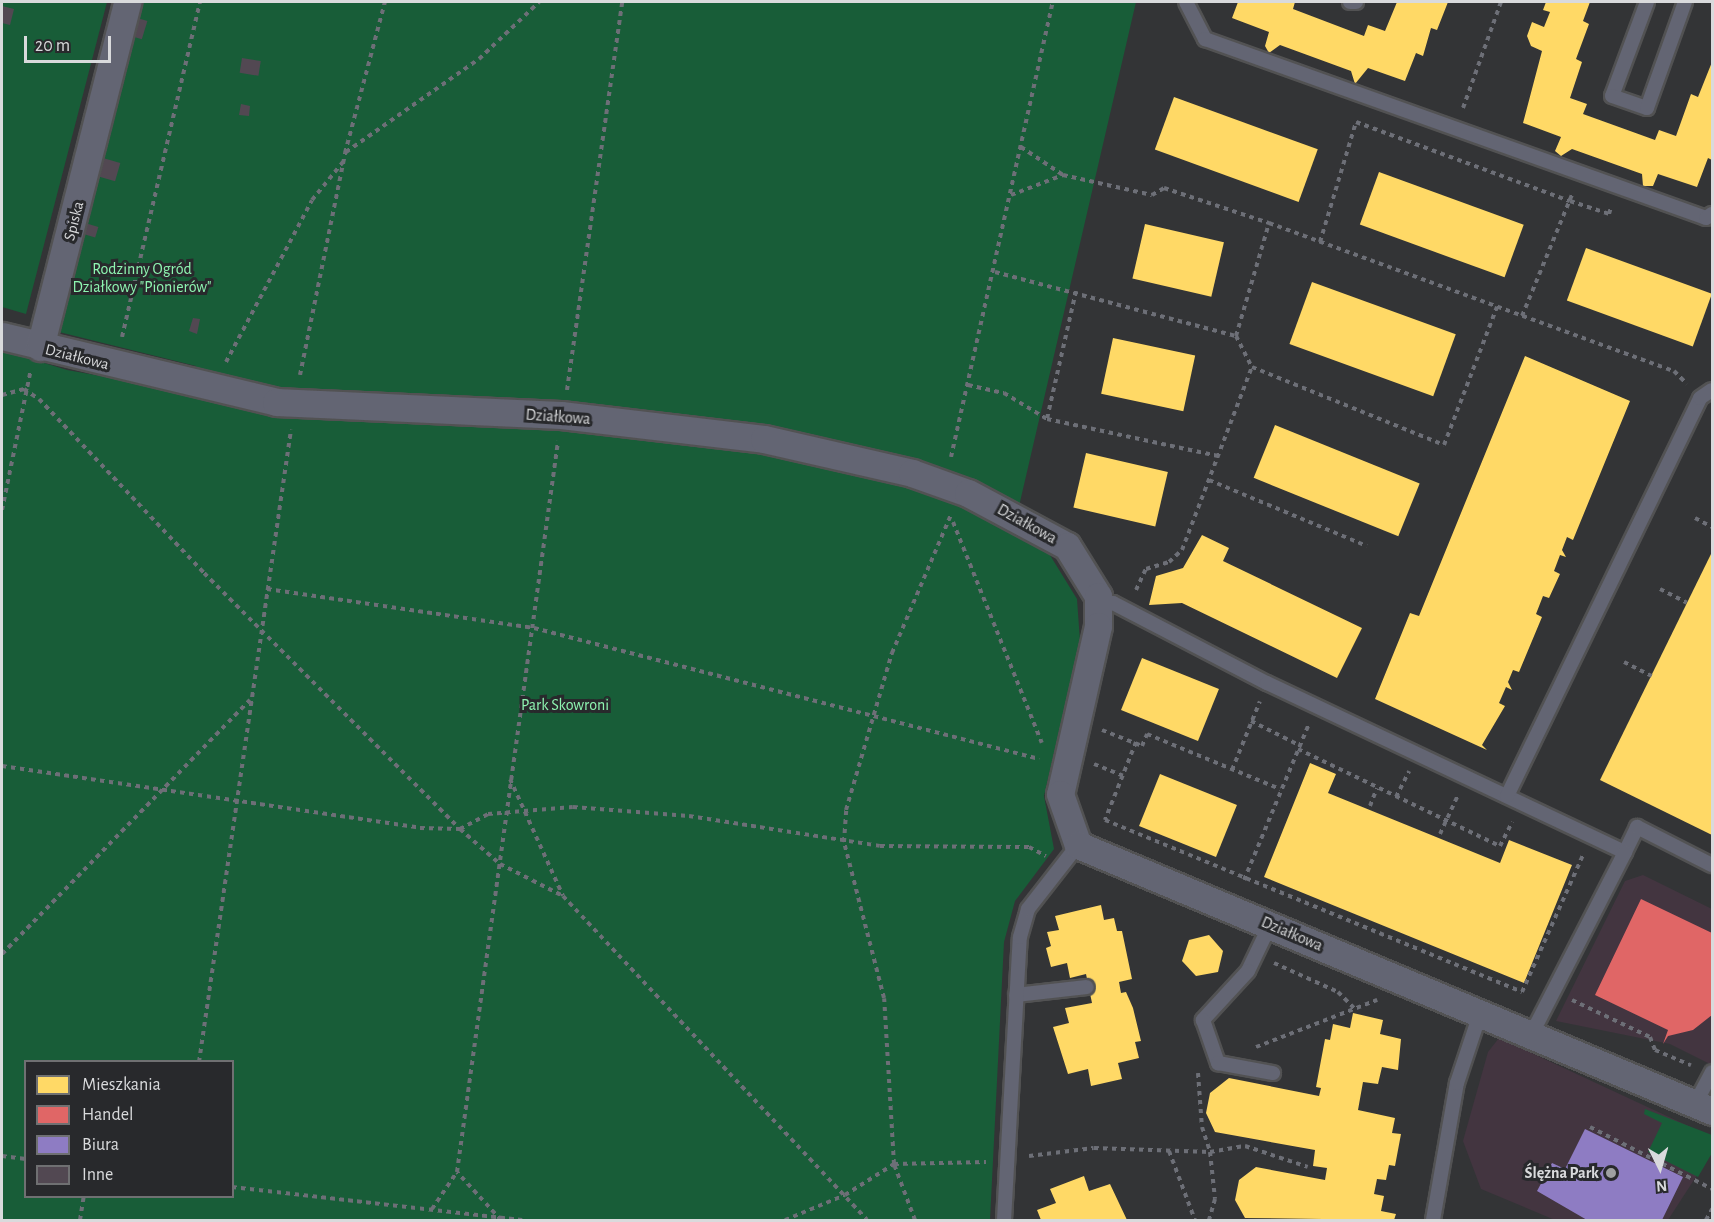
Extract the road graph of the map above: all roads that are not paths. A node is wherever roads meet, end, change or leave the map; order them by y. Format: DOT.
graph roads {
  1 [pos="127,2"];
  2 [pos="1186,2"];
  3 [pos="1350,2"];
  4 [pos="1356,2"];
  5 [pos="1647,2"];
  6 [pos="1685,2"];
  7 [pos="1713,214"];
  8 [pos="2,336"];
  9 [pos="40,347"];
  10 [pos="1713,390"];
  11 [pos="1100,605"];
  12 [pos="1507,796"];
  13 [pos="1078,845"];
  14 [pos="1625,852"];
  15 [pos="1713,865"];
  16 [pos="1265,936"];
  17 [pos="1087,987"];
  18 [pos="1016,995"];
  19 [pos="1480,1014"];
  20 [pos="1528,1039"];
  21 [pos="1713,1072"];
  22 [pos="1273,1073"];
  23 [pos="1704,1108"];
  24 [pos="1004,1221"];
  25 [pos="1433,1221"];
  1 -- 9 [label="street, Spiska"];
  2 -- 7 [label="lane"];
  3 -- 4 [label="lane"];
  5 -- 6 [label="lane"];
  8 -- 9 [label="street, Działkowa"];
  9 -- 11 [label="street, Działkowa"];
  10 -- 12 [label="lane"];
  11 -- 12 [label="lane"];
  11 -- 13 [label="street"];
  12 -- 14 [label="lane"];
  13 -- 16 [label="street, Działkowa"];
  13 -- 18 [label="lane"];
  14 -- 15 [label="lane"];
  14 -- 20 [label="lane"];
  16 -- 19 [label="street, Działkowa"];
  16 -- 22 [label="lane"];
  17 -- 18 [label="lane"];
  18 -- 24 [label="lane"];
  19 -- 20 [label="street, Działkowa"];
  19 -- 25 [label="lane"];
  20 -- 23 [label="street, Działkowa"];
  21 -- 23 [label="lane"];
}
